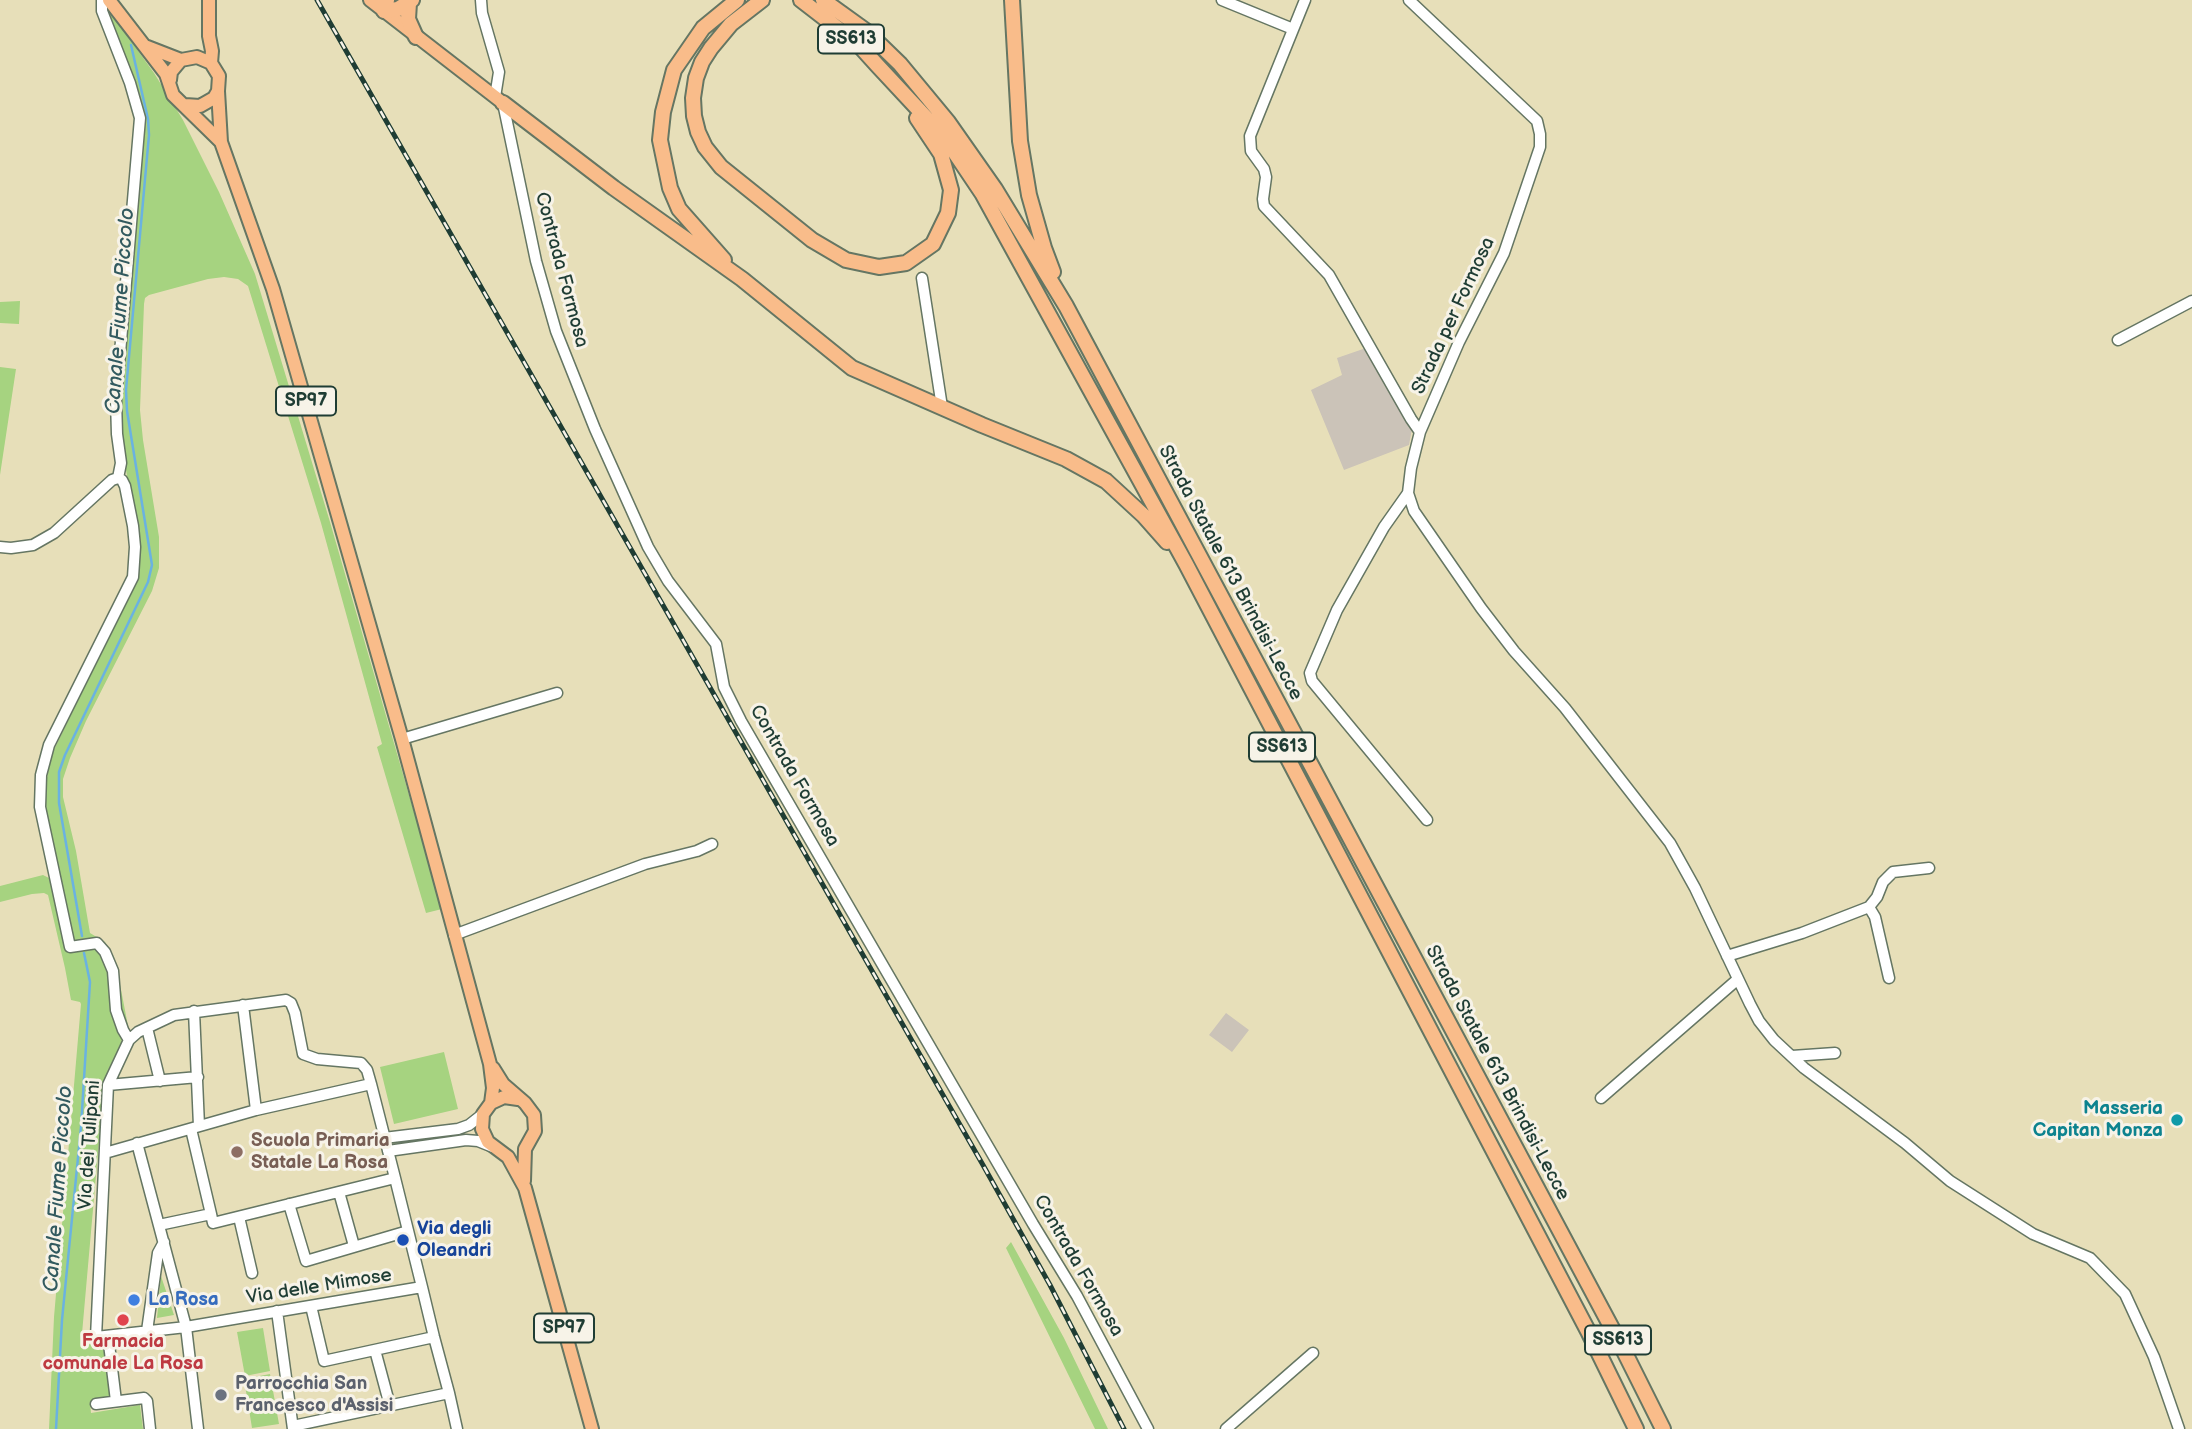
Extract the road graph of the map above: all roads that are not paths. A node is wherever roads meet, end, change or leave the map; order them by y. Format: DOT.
graph roads {
  1 [pos="102,0"];
  2 [pos="109,0"];
  3 [pos="209,0"];
  4 [pos="370,0"];
  5 [pos="481,0"];
  6 [pos="737,0"];
  7 [pos="762,0"];
  8 [pos="801,0"];
  9 [pos="823,0"];
  10 [pos="1012,0"];
  11 [pos="1222,0"];
  12 [pos="1305,0"];
  13 [pos="1409,0"];
  14 [pos="411,1"];
  15 [pos="386,6"];
  16 [pos="1293,29"];
  17 [pos="416,37"];
  18 [pos="145,46"];
  19 [pos="181,61"];
  20 [pos="211,63"];
  21 [pos="170,80"];
  22 [pos="894,85"];
  23 [pos="218,91"];
  24 [pos="499,100"];
  25 [pos="185,105"];
  26 [pos="221,142"];
  27 [pos="922,278"];
  28 [pos="742,279"];
  29 [pos="2192,301"];
  30 [pos="1066,306"];
  31 [pos="2118,340"];
  32 [pos="942,407"];
  33 [pos="1420,432"];
  34 [pos="118,478"];
  35 [pos="1408,493"];
  36 [pos="0,547"];
  37 [pos="1186,564"];
  38 [pos="557,693"];
  39 [pos="402,739"];
  40 [pos="1427,820"];
  41 [pos="712,844"];
  42 [pos="1929,868"];
  43 [pos="1869,907"];
  44 [pos="454,935"];
  45 [pos="1727,956"];
  46 [pos="1889,978"];
  47 [pos="1738,979"];
  48 [pos="243,1005"];
  49 [pos="194,1012"];
  50 [pos="147,1028"];
  51 [pos="129,1040"];
  52 [pos="1835,1053"];
  53 [pos="1792,1056"];
  54 [pos="491,1064"];
  55 [pos="198,1077"];
  56 [pos="160,1081"];
  57 [pos="371,1084"];
  58 [pos="108,1086"];
  59 [pos="1601,1098"];
  60 [pos="518,1099"];
  61 [pos="487,1108"];
  62 [pos="256,1110"];
  63 [pos="195,1127"];
  64 [pos="384,1138"];
  65 [pos="137,1143"];
  66 [pos="527,1144"];
  67 [pos="496,1148"];
  68 [pos="388,1151"];
  69 [pos="105,1153"];
  70 [pos="394,1178"];
  71 [pos="525,1188"];
  72 [pos="339,1192"];
  73 [pos="289,1204"];
  74 [pos="211,1214"];
  75 [pos="239,1217"];
  76 [pos="159,1225"];
  77 [pos="408,1231"];
  78 [pos="164,1242"];
  79 [pos="354,1247"];
  80 [pos="252,1273"];
  81 [pos="422,1287"];
  82 [pos="311,1306"];
  83 [pos="277,1311"];
  84 [pos="186,1327"];
  85 [pos="147,1331"];
  86 [pos="108,1336"];
  87 [pos="96,1337"];
  88 [pos="434,1337"];
  89 [pos="375,1350"];
  90 [pos="1313,1353"];
  91 [pos="449,1393"];
  92 [pos="116,1401"];
  93 [pos="96,1404"];
  94 [pos="390,1406"];
  95 [pos="311,1426"];
  96 [pos="293,1428"];
  97 [pos="150,1429"];
  98 [pos="198,1429"];
  99 [pos="457,1429"];
  100 [pos="592,1429"];
  101 [pos="1148,1429"];
  102 [pos="1226,1429"];
  103 [pos="1636,1429"];
  104 [pos="1663,1429"];
  105 [pos="2179,1429"];
  1 -- 34 [label="street"];
  2 -- 18 [label="main road"];
  3 -- 20 [label="main road"];
  4 -- 15 [label="main road"];
  5 -- 24 [label="street, Contrada Formosa"];
  6 -- 28 [label="highway"];
  7 -- 22 [label="highway"];
  8 -- 22 [label="highway, Strada Statale 613 Brindisi-Lecce / SS613"];
  9 -- 30 [label="highway, Strada Statale 613 Brindisi-Lecce / SS613"];
  10 -- 30 [label="highway"];
  11 -- 16 [label="street"];
  12 -- 16 [label="street"];
  13 -- 33 [label="street, Strada per Formosa"];
  14 -- 15 [label="highway"];
  14 -- 17 [label="highway"];
  15 -- 17 [label="main road"];
  16 -- 33 [label="street"];
  17 -- 24 [label="main road"];
  18 -- 19 [label="main road"];
  18 -- 21 [label="main road"];
  19 -- 20 [label="main road"];
  19 -- 21 [label="main road"];
  20 -- 23 [label="main road"];
  21 -- 25 [label="main road"];
  22 -- 37 [label="highway, Strada Statale 613 Brindisi-Lecce / SS613"];
  23 -- 25 [label="main road"];
  23 -- 26 [label="main road, SP97"];
  24 -- 28 [label="highway"];
  24 -- 101 [label="street, Contrada Formosa"];
  25 -- 26 [label="main road, SP97"];
  26 -- 39 [label="main road, SP97"];
  27 -- 32 [label="street"];
  28 -- 32 [label="highway"];
  29 -- 31 [label="street"];
  30 -- 104 [label="highway, Strada Statale 613 Brindisi-Lecce / SS613"];
  32 -- 37 [label="highway"];
  33 -- 35 [label="street, Strada per Formosa"];
  34 -- 36 [label="street"];
  34 -- 51 [label="street"];
  35 -- 40 [label="street, Strada per Formosa"];
  35 -- 45 [label="street"];
  37 -- 103 [label="highway, Strada Statale 613 Brindisi-Lecce / SS613"];
  38 -- 39 [label="street"];
  39 -- 44 [label="main road, SP97"];
  41 -- 44 [label="street"];
  42 -- 43 [label="street"];
  43 -- 45 [label="street"];
  43 -- 46 [label="street"];
  44 -- 54 [label="main road, SP97"];
  45 -- 47 [label="street"];
  47 -- 53 [label="street"];
  47 -- 59 [label="street"];
  48 -- 49 [label="street"];
  48 -- 57 [label="street"];
  48 -- 62 [label="street"];
  49 -- 50 [label="street"];
  49 -- 55 [label="street"];
  50 -- 51 [label="street"];
  50 -- 56 [label="street"];
  51 -- 58 [label="street, Via dei Tulipani"];
  52 -- 53 [label="street"];
  53 -- 105 [label="street"];
  54 -- 60 [label="main road, SP97"];
  54 -- 61 [label="main road, SP97"];
  55 -- 56 [label="street"];
  55 -- 63 [label="street"];
  56 -- 58 [label="street"];
  57 -- 62 [label="street"];
  57 -- 64 [label="street"];
  58 -- 69 [label="street, Via dei Tulipani"];
  60 -- 61 [label="main road"];
  60 -- 66 [label="main road"];
  61 -- 64 [label="street"];
  61 -- 67 [label="main road"];
  62 -- 63 [label="street"];
  63 -- 65 [label="street"];
  63 -- 74 [label="street"];
  64 -- 68 [label="street"];
  65 -- 69 [label="street"];
  65 -- 76 [label="street"];
  66 -- 67 [label="main road"];
  66 -- 71 [label="main road, SP97"];
  67 -- 68 [label="street"];
  67 -- 71 [label="main road, SP97"];
  68 -- 70 [label="street"];
  69 -- 87 [label="street, Via dei Tulipani"];
  70 -- 72 [label="street"];
  70 -- 77 [label="street"];
  71 -- 100 [label="main road, SP97"];
  72 -- 73 [label="street"];
  72 -- 79 [label="street"];
  73 -- 75 [label="street"];
  73 -- 79 [label="street"];
  74 -- 75 [label="street"];
  74 -- 76 [label="street"];
  75 -- 80 [label="street"];
  76 -- 78 [label="street"];
  77 -- 79 [label="street"];
  77 -- 81 [label="street"];
  78 -- 84 [label="street"];
  78 -- 85 [label="street"];
  81 -- 82 [label="street, Via delle Mimose"];
  81 -- 88 [label="street"];
  82 -- 83 [label="street, Via delle Mimose"];
  82 -- 89 [label="street"];
  83 -- 84 [label="street, Via delle Mimose"];
  83 -- 96 [label="street"];
  84 -- 85 [label="street, Via delle Mimose"];
  84 -- 98 [label="street"];
  85 -- 86 [label="street, Via delle Mimose"];
  86 -- 87 [label="street, Via delle Mimose"];
  86 -- 92 [label="street"];
  88 -- 89 [label="street"];
  88 -- 91 [label="street"];
  89 -- 94 [label="street"];
  90 -- 102 [label="street"];
  91 -- 94 [label="street"];
  91 -- 99 [label="street"];
  92 -- 93 [label="street"];
  92 -- 97 [label="street"];
  94 -- 95 [label="street"];
  95 -- 96 [label="street"];
}
